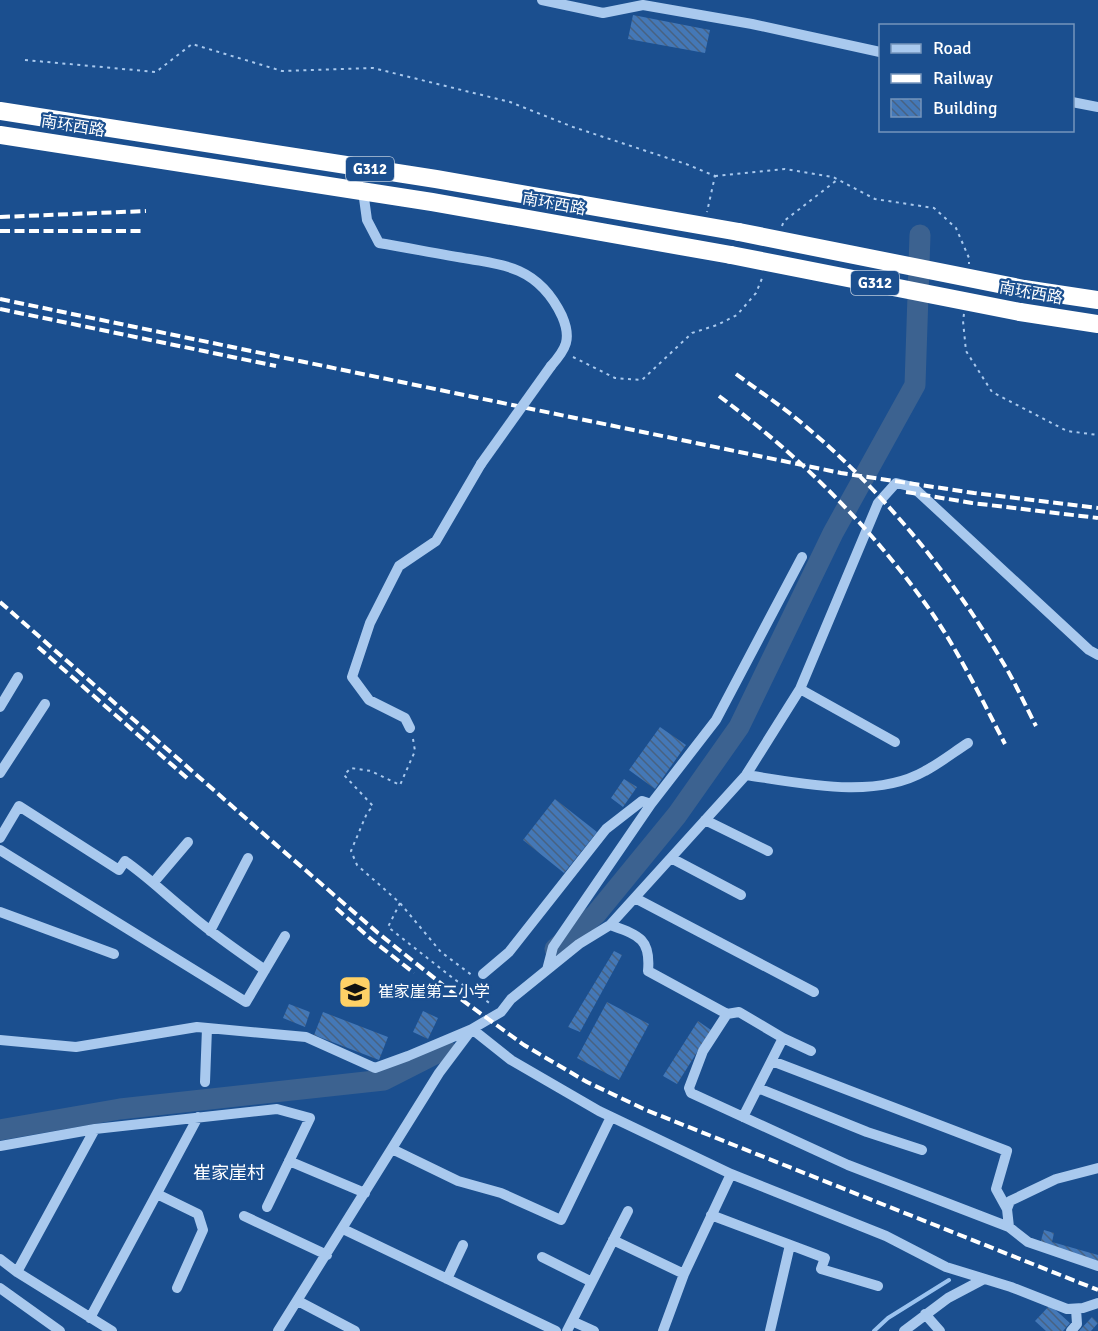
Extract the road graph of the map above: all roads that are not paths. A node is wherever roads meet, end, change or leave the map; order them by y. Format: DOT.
graph roads {
  1 [pos="542,0"];
  2 [pos="879,52"];
  3 [pos="1074,102"];
  4 [pos="1098,107"];
  5 [pos="0,111"];
  6 [pos="0,135"];
  7 [pos="363,191"];
  8 [pos="1098,300"];
  9 [pos="1098,324"];
  10 [pos="802,557"];
  11 [pos="1098,655"];
  12 [pos="18,677"];
  13 [pos="800,689"];
  14 [pos="45,704"];
  15 [pos="0,706"];
  16 [pos="410,728"];
  17 [pos="895,742"];
  18 [pos="968,743"];
  19 [pos="0,773"];
  20 [pos="746,775"];
  21 [pos="651,804"];
  22 [pos="705,820"];
  23 [pos="0,838"];
  24 [pos="188,842"];
  25 [pos="0,850"];
  26 [pos="768,851"];
  27 [pos="249,858"];
  28 [pos="671,858"];
  29 [pos="154,882"];
  30 [pos="741,895"];
  31 [pos="635,898"];
  32 [pos="0,912"];
  33 [pos="610,925"];
  34 [pos="210,931"];
  35 [pos="285,936"];
  36 [pos="114,954"];
  37 [pos="265,970"];
  38 [pos="547,970"];
  39 [pos="483,974"];
  40 [pos="814,992"];
  41 [pos="728,1014"];
  42 [pos="207,1028"];
  43 [pos="472,1029"];
  44 [pos="783,1038"];
  45 [pos="0,1040"];
  46 [pos="811,1051"];
  47 [pos="772,1061"];
  48 [pos="205,1082"];
  49 [pos="758,1088"];
  50 [pos="611,1117"];
  51 [pos="743,1117"];
  52 [pos="198,1118"];
  53 [pos="95,1129"];
  54 [pos="0,1146"];
  55 [pos="392,1149"];
  56 [pos="922,1150"];
  57 [pos="289,1161"];
  58 [pos="1098,1168"];
  59 [pos="731,1174"];
  60 [pos="365,1193"];
  61 [pos="157,1194"];
  62 [pos="267,1208"];
  63 [pos="1007,1209"];
  64 [pos="628,1211"];
  65 [pos="711,1215"];
  66 [pos="244,1216"];
  67 [pos="1009,1227"];
  68 [pos="343,1229"];
  69 [pos="613,1240"];
  70 [pos="463,1245"];
  71 [pos="790,1245"];
  72 [pos="327,1255"];
  73 [pos="542,1257"];
  74 [pos="0,1259"];
  75 [pos="1098,1266"];
  76 [pos="17,1272"];
  77 [pos="684,1274"];
  78 [pos="447,1279"];
  79 [pos="984,1279"];
  80 [pos="592,1282"];
  81 [pos="878,1286"];
  82 [pos="177,1287"];
  83 [pos="0,1288"];
  84 [pos="298,1301"];
  85 [pos="1098,1303"];
  86 [pos="1076,1309"];
  87 [pos="925,1314"];
  88 [pos="90,1318"];
  89 [pos="570,1326"];
  90 [pos="46,1327"];
  91 [pos="60,1331"];
  92 [pos="112,1331"];
  93 [pos="279,1331"];
  94 [pos="355,1331"];
  95 [pos="556,1331"];
  96 [pos="594,1331"];
  97 [pos="663,1331"];
  98 [pos="770,1331"];
  99 [pos="904,1331"];
  100 [pos="940,1331"];
  101 [pos="1071,1331"];
  1 -- 2 [label="street"];
  3 -- 4 [label="street"];
  5 -- 8 [label="highway, 南环西路 / G312, bridge"];
  6 -- 7 [label="highway, 南环西路 / G312"];
  7 -- 9 [label="highway, 南环西路 / G312, bridge"];
  7 -- 16 [label="street, bridge"];
  10 -- 21 [label="street"];
  11 -- 13 [label="street"];
  12 -- 15 [label="street"];
  13 -- 17 [label="street"];
  13 -- 20 [label="street"];
  14 -- 19 [label="street"];
  18 -- 20 [label="street"];
  20 -- 22 [label="street"];
  21 -- 38 [label="street"];
  21 -- 39 [label="street"];
  22 -- 26 [label="street"];
  22 -- 28 [label="street"];
  23 -- 29 [label="street"];
  24 -- 29 [label="street"];
  25 -- 37 [label="street"];
  27 -- 34 [label="street"];
  28 -- 30 [label="street"];
  28 -- 31 [label="street"];
  29 -- 34 [label="street"];
  31 -- 33 [label="street"];
  31 -- 40 [label="street"];
  32 -- 36 [label="street"];
  33 -- 38 [label="street"];
  33 -- 41 [label="street"];
  34 -- 37 [label="street"];
  35 -- 37 [label="street"];
  38 -- 43 [label="street"];
  41 -- 44 [label="street"];
  41 -- 51 [label="street"];
  42 -- 43 [label="street"];
  42 -- 45 [label="street"];
  42 -- 48 [label="street"];
  43 -- 50 [label="street"];
  43 -- 55 [label="street"];
  44 -- 46 [label="street"];
  44 -- 47 [label="street"];
  47 -- 49 [label="street"];
  47 -- 63 [label="street"];
  49 -- 51 [label="street"];
  49 -- 56 [label="street"];
  50 -- 55 [label="street"];
  50 -- 59 [label="street"];
  51 -- 67 [label="street"];
  52 -- 53 [label="street"];
  52 -- 57 [label="street"];
  52 -- 61 [label="street"];
  53 -- 54 [label="street"];
  53 -- 76 [label="street"];
  55 -- 60 [label="street"];
  57 -- 60 [label="street"];
  57 -- 62 [label="street"];
  58 -- 63 [label="street"];
  59 -- 65 [label="street"];
  59 -- 79 [label="street"];
  60 -- 68 [label="street"];
  61 -- 82 [label="street"];
  61 -- 88 [label="street"];
  63 -- 67 [label="street"];
  64 -- 69 [label="street"];
  65 -- 71 [label="street"];
  65 -- 77 [label="street"];
  66 -- 72 [label="street"];
  67 -- 75 [label="street"];
  68 -- 72 [label="street"];
  68 -- 78 [label="street"];
  69 -- 77 [label="street"];
  69 -- 80 [label="street"];
  70 -- 78 [label="street"];
  71 -- 81 [label="street"];
  71 -- 98 [label="street"];
  72 -- 84 [label="street"];
  73 -- 80 [label="street"];
  74 -- 76 [label="street"];
  76 -- 88 [label="street"];
  77 -- 97 [label="street"];
  78 -- 95 [label="street"];
  79 -- 86 [label="street"];
  79 -- 87 [label="street"];
  80 -- 89 [label="street"];
  83 -- 90 [label="street"];
  84 -- 93 [label="street"];
  84 -- 94 [label="street"];
  85 -- 86 [label="street"];
  86 -- 101 [label="street"];
  87 -- 99 [label="street"];
  87 -- 100 [label="street"];
  88 -- 92 [label="street"];
  89 -- 96 [label="street"];
  90 -- 91 [label="street"];
}
